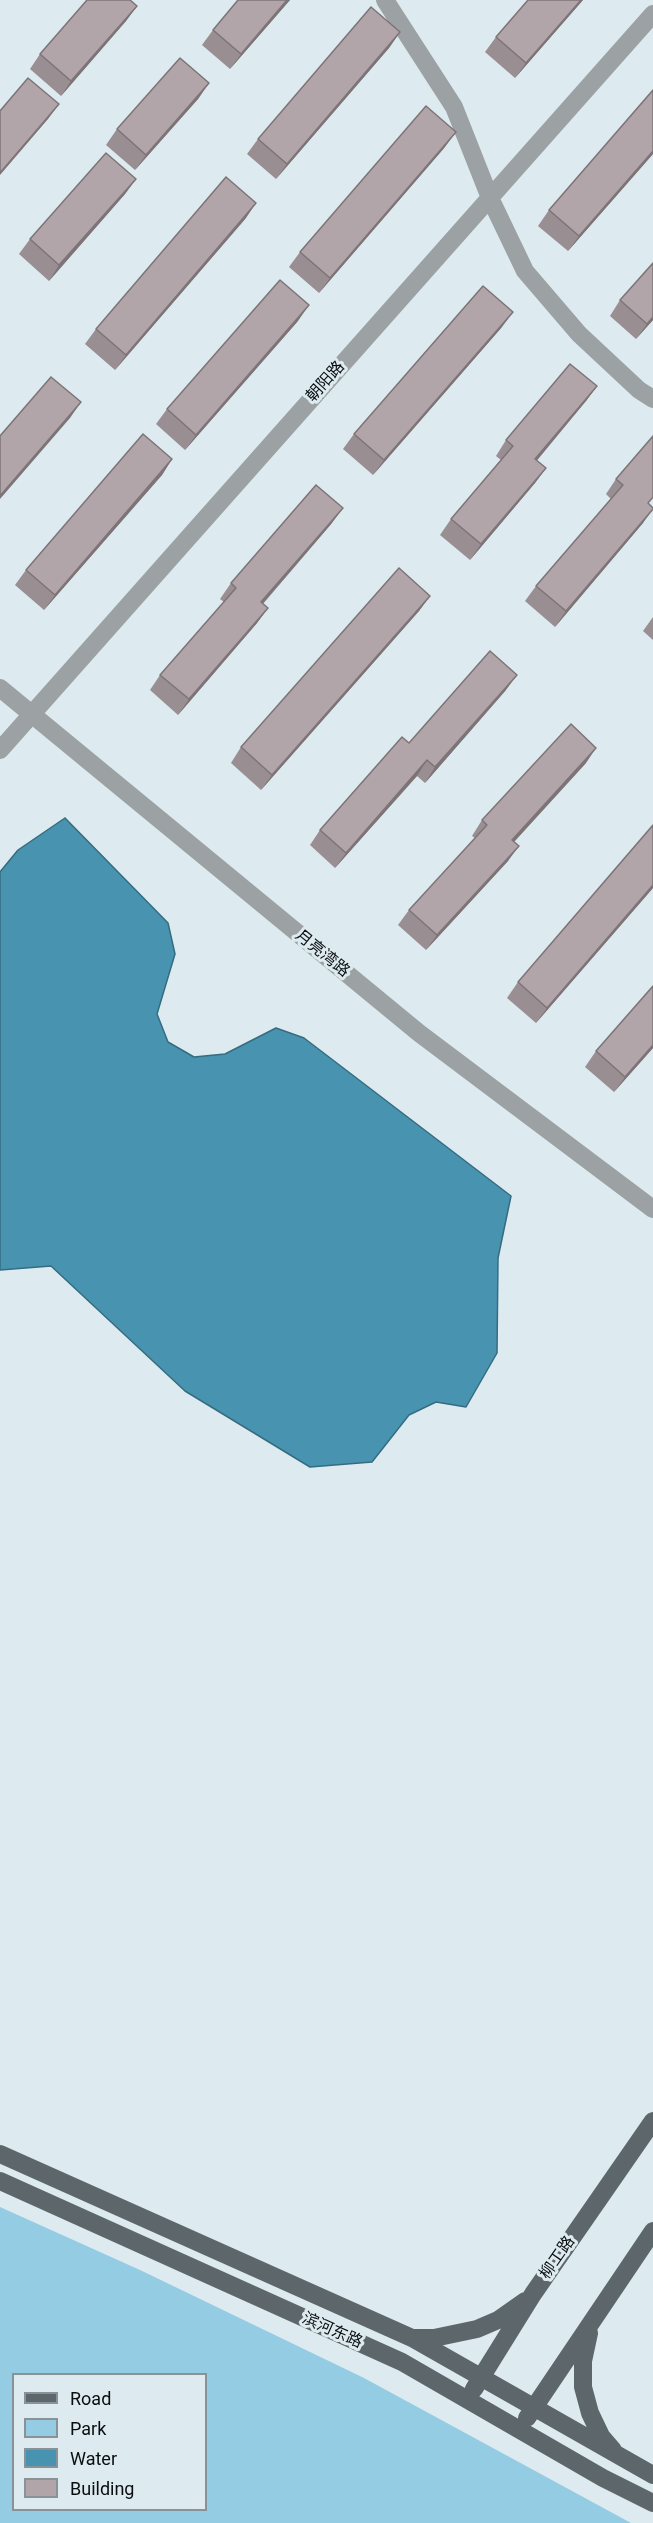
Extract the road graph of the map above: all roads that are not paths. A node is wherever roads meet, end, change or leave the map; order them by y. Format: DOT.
graph roads {
  1 [pos="385,0"];
  2 [pos="653,14"];
  3 [pos="490,198"];
  4 [pos="653,399"];
  5 [pos="0,688"];
  6 [pos="31,714"];
  7 [pos="0,750"];
  8 [pos="653,1209"];
  9 [pos="653,2121"];
  10 [pos="0,2154"];
  11 [pos="0,2181"];
  12 [pos="653,2231"];
  13 [pos="533,2294"];
  14 [pos="598,2311"];
  15 [pos="411,2338"];
  16 [pos="481,2378"];
  17 [pos="468,2400"];
  18 [pos="534,2408"];
  19 [pos="520,2430"];
  20 [pos="617,2456"];
  21 [pos="653,2475"];
  22 [pos="653,2503"];
  1 -- 3 [label="street"];
  2 -- 3 [label="street, 朝阳路"];
  3 -- 4 [label="street"];
  3 -- 6 [label="street, 朝阳路"];
  5 -- 6 [label="street, 月亮湾路"];
  6 -- 7 [label="street, 朝阳路"];
  6 -- 8 [label="street, 月亮湾路"];
  9 -- 13 [label="main road, 柳工路"];
  10 -- 15 [label="main road, 滨河东路"];
  11 -- 17 [label="main road, 滨河东路"];
  12 -- 14 [label="main road"];
  13 -- 15 [label="main road"];
  13 -- 16 [label="main road, 柳工路"];
  14 -- 18 [label="main road"];
  14 -- 20 [label="main road"];
  15 -- 16 [label="main road, 滨河东路"];
  16 -- 17 [label="main road, 柳工路"];
  16 -- 18 [label="main road, 滨河东路"];
  17 -- 19 [label="main road, 滨河东路"];
  18 -- 19 [label="main road"];
  18 -- 20 [label="main road, 滨河东路"];
  19 -- 22 [label="main road, 滨河东路"];
  20 -- 21 [label="main road, 滨河东路"];
}
